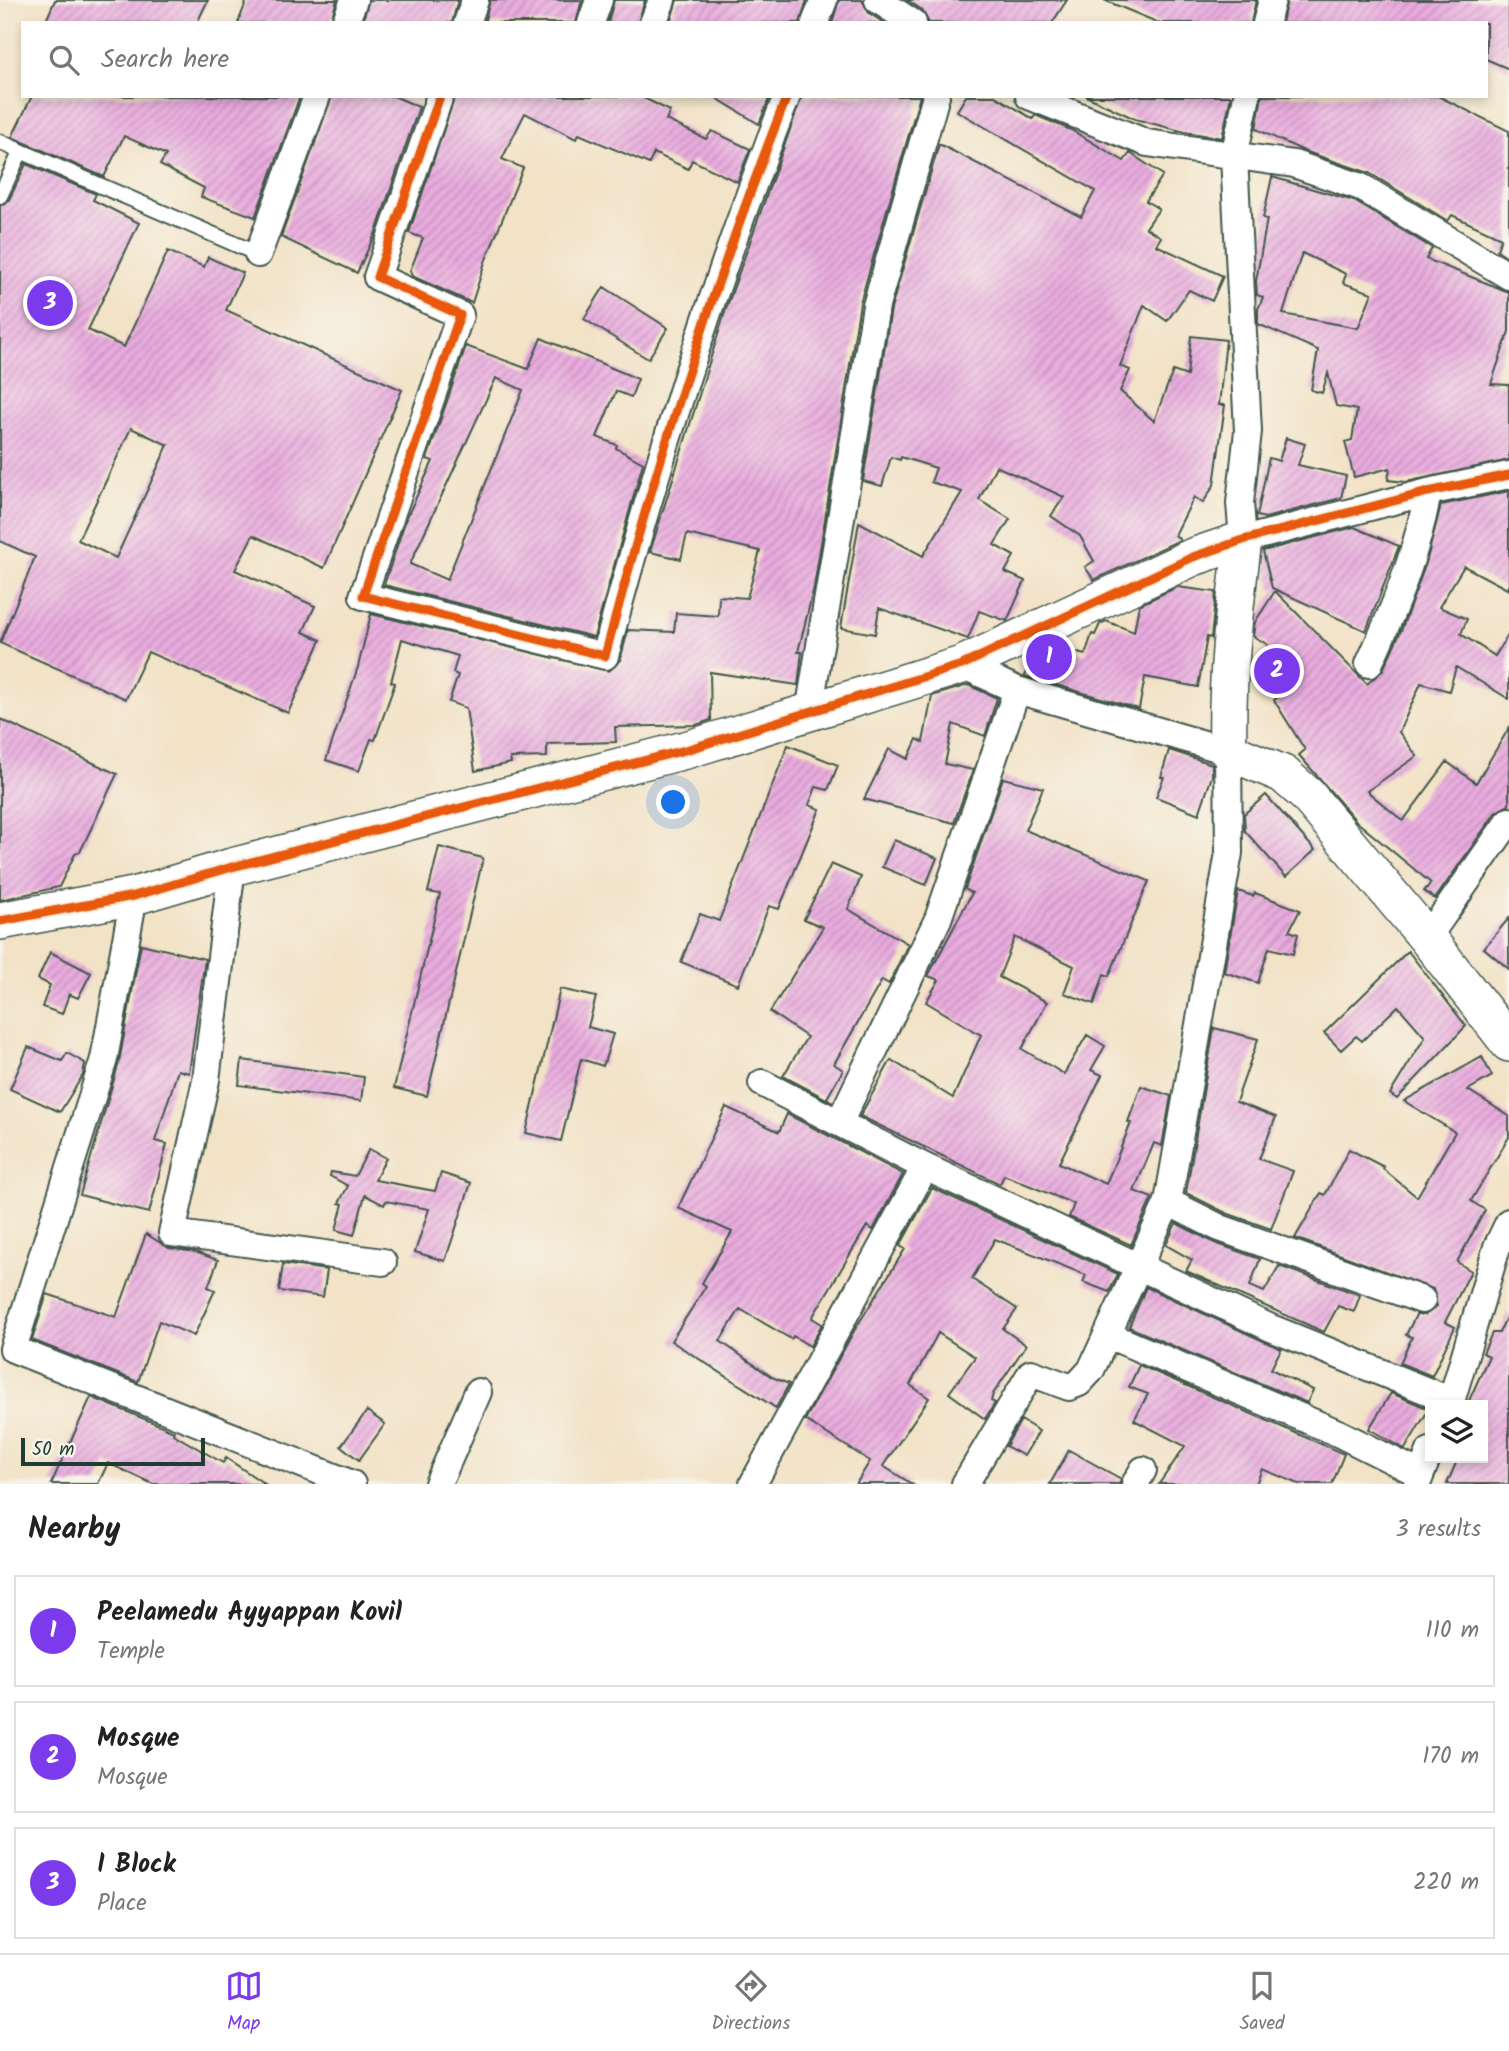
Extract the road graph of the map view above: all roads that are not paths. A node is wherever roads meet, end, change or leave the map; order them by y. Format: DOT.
graph roads {
  1 [pos="354,0"];
  2 [pos="475,0"];
  3 [pos="599,0"];
  4 [pos="662,0"];
  5 [pos="824,0"];
  6 [pos="878,0"];
  7 [pos="1272,0"];
  8 [pos="346,21"];
  9 [pos="468,21"];
  10 [pos="592,21"];
  11 [pos="654,21"];
  12 [pos="816,21"];
  13 [pos="909,21"];
  14 [pos="1267,21"];
  15 [pos="316,98"];
  16 [pos="439,98"];
  17 [pos="785,98"];
  18 [pos="935,98"];
  19 [pos="1034,98"];
  20 [pos="1247,98"];
  21 [pos="0,142"];
  22 [pos="20,153"];
  23 [pos="1234,156"];
  24 [pos="0,196"];
  25 [pos="258,254"];
  26 [pos="1509,276"];
  27 [pos="1509,475"];
  28 [pos="1427,492"];
  29 [pos="1243,540"];
  30 [pos="962,664"];
  31 [pos="1368,664"];
  32 [pos="1017,690"];
  33 [pos="810,712"];
  34 [pos="1228,751"];
  35 [pos="1509,821"];
  36 [pos="232,866"];
  37 [pos="134,896"];
  38 [pos="0,921"];
  39 [pos="1427,938"];
  40 [pos="1509,1043"];
  41 [pos="762,1083"];
  42 [pos="839,1123"];
  43 [pos="925,1167"];
  44 [pos="1168,1202"];
  45 [pos="1509,1222"];
  46 [pos="383,1262"];
  47 [pos="1140,1266"];
  48 [pos="1422,1300"];
  49 [pos="1108,1335"];
  50 [pos="478,1392"];
  51 [pos="1444,1400"];
  52 [pos="1452,1400"];
  53 [pos="1422,1470"];
  54 [pos="352,1484"];
  55 [pos="438,1484"];
  56 [pos="753,1484"];
  57 [pos="965,1484"];
  1 -- 8 [label="street"];
  2 -- 9 [label="street"];
  3 -- 10 [label="street"];
  4 -- 11 [label="street"];
  5 -- 12 [label="street"];
  6 -- 13 [label="street"];
  7 -- 14 [label="street"];
  15 -- 25 [label="street"];
  16 -- 17 [label="street"];
  18 -- 33 [label="street"];
  19 -- 23 [label="street"];
  20 -- 23 [label="street"];
  21 -- 22 [label="lane"];
  22 -- 24 [label="lane"];
  22 -- 25 [label="lane"];
  23 -- 26 [label="street"];
  23 -- 29 [label="street"];
  27 -- 28 [label="street"];
  28 -- 29 [label="street"];
  28 -- 31 [label="street"];
  29 -- 30 [label="street"];
  29 -- 34 [label="street"];
  30 -- 32 [label="street"];
  30 -- 33 [label="street"];
  32 -- 34 [label="street"];
  32 -- 42 [label="street"];
  33 -- 36 [label="street"];
  34 -- 39 [label="street"];
  34 -- 44 [label="street"];
  35 -- 39 [label="street"];
  36 -- 37 [label="street"];
  36 -- 46 [label="street"];
  37 -- 38 [label="street"];
  37 -- 54 [label="street"];
  39 -- 40 [label="street"];
  41 -- 42 [label="street"];
  42 -- 43 [label="street"];
  43 -- 47 [label="street"];
  43 -- 56 [label="street"];
  44 -- 47 [label="street"];
  44 -- 48 [label="street"];
  45 -- 52 [label="street"];
  47 -- 49 [label="street"];
  47 -- 51 [label="street"];
  49 -- 53 [label="street"];
  49 -- 57 [label="street"];
  50 -- 55 [label="street"];
}
